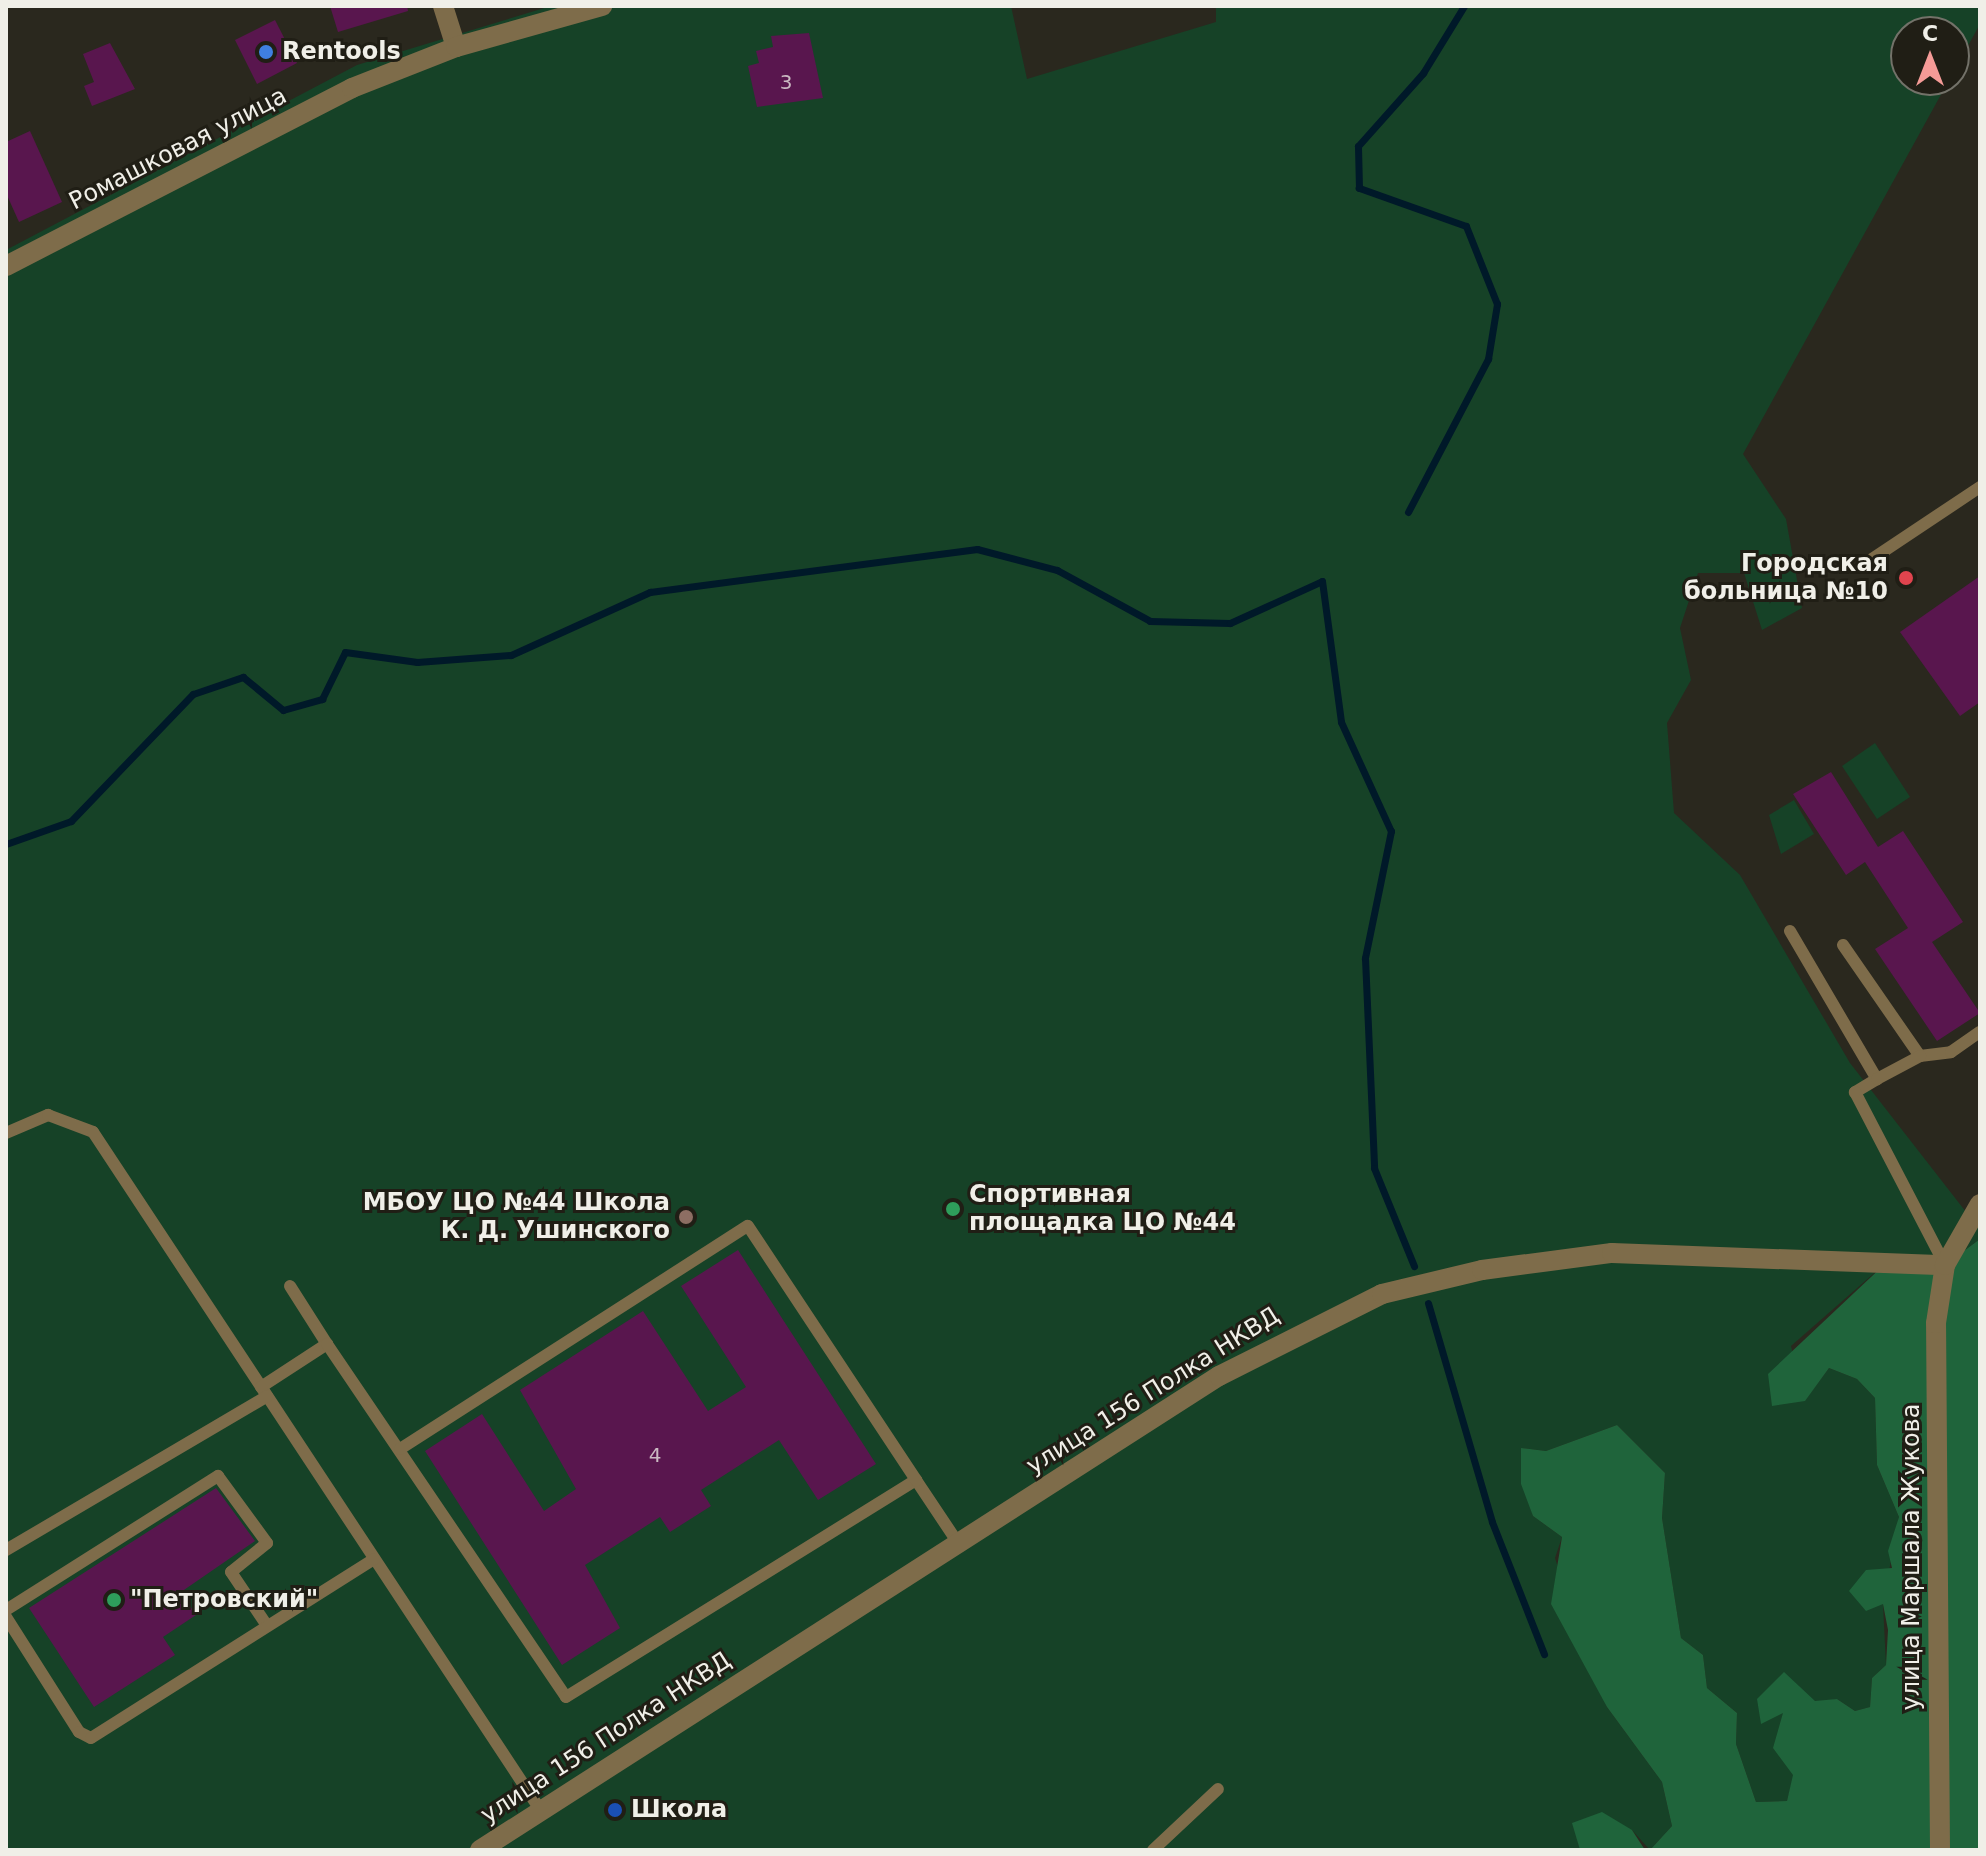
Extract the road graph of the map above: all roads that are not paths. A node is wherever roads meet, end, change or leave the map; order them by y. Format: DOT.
graph roads {
  1 [pos="443,6"];
  2 [pos="602,6"];
  3 [pos="456,47"];
  4 [pos="6,266"];
  5 [pos="1980,487"];
  6 [pos="1872,559"];
  7 [pos="1790,931"];
  8 [pos="1843,945"];
  9 [pos="1980,1032"];
  10 [pos="1920,1056"];
  11 [pos="1877,1079"];
  12 [pos="6,1133"];
  13 [pos="1980,1204"];
  14 [pos="1945,1265"];
  15 [pos="290,1286"];
  16 [pos="327,1344"];
  17 [pos="264,1392"];
  18 [pos="400,1449"];
  19 [pos="916,1480"];
  20 [pos="958,1543"];
  21 [pos="6,1550"];
  22 [pos="374,1559"];
  23 [pos="6,1610"];
  24 [pos="6,1617"];
  25 [pos="266,1624"];
  26 [pos="1218,1789"];
  27 [pos="541,1811"];
  28 [pos="480,1850"];
  29 [pos="1153,1850"];
  30 [pos="1940,1850"];
  1 -- 3 [label="street"];
  2 -- 3 [label="street, Ромашковая улица"];
  3 -- 4 [label="street, Ромашковая улица"];
  5 -- 6 [label="lane"];
  7 -- 11 [label="lane"];
  8 -- 10 [label="lane"];
  9 -- 10 [label="lane"];
  10 -- 11 [label="lane"];
  11 -- 14 [label="lane"];
  12 -- 17 [label="lane"];
  13 -- 14 [label="street"];
  14 -- 20 [label="street, улица 156 Полка НКВД"];
  14 -- 30 [label="street, улица Маршала Жукова"];
  15 -- 16 [label="lane"];
  16 -- 17 [label="lane"];
  16 -- 18 [label="lane"];
  17 -- 21 [label="lane"];
  17 -- 22 [label="lane"];
  18 -- 19 [label="lane"];
  18 -- 19 [label="lane"];
  19 -- 20 [label="lane"];
  20 -- 27 [label="street, улица 156 Полка НКВД"];
  22 -- 25 [label="lane"];
  22 -- 27 [label="lane"];
  23 -- 25 [label="lane"];
  24 -- 25 [label="lane"];
  26 -- 29 [label="lane"];
  27 -- 28 [label="street, улица 156 Полка НКВД"];
}
